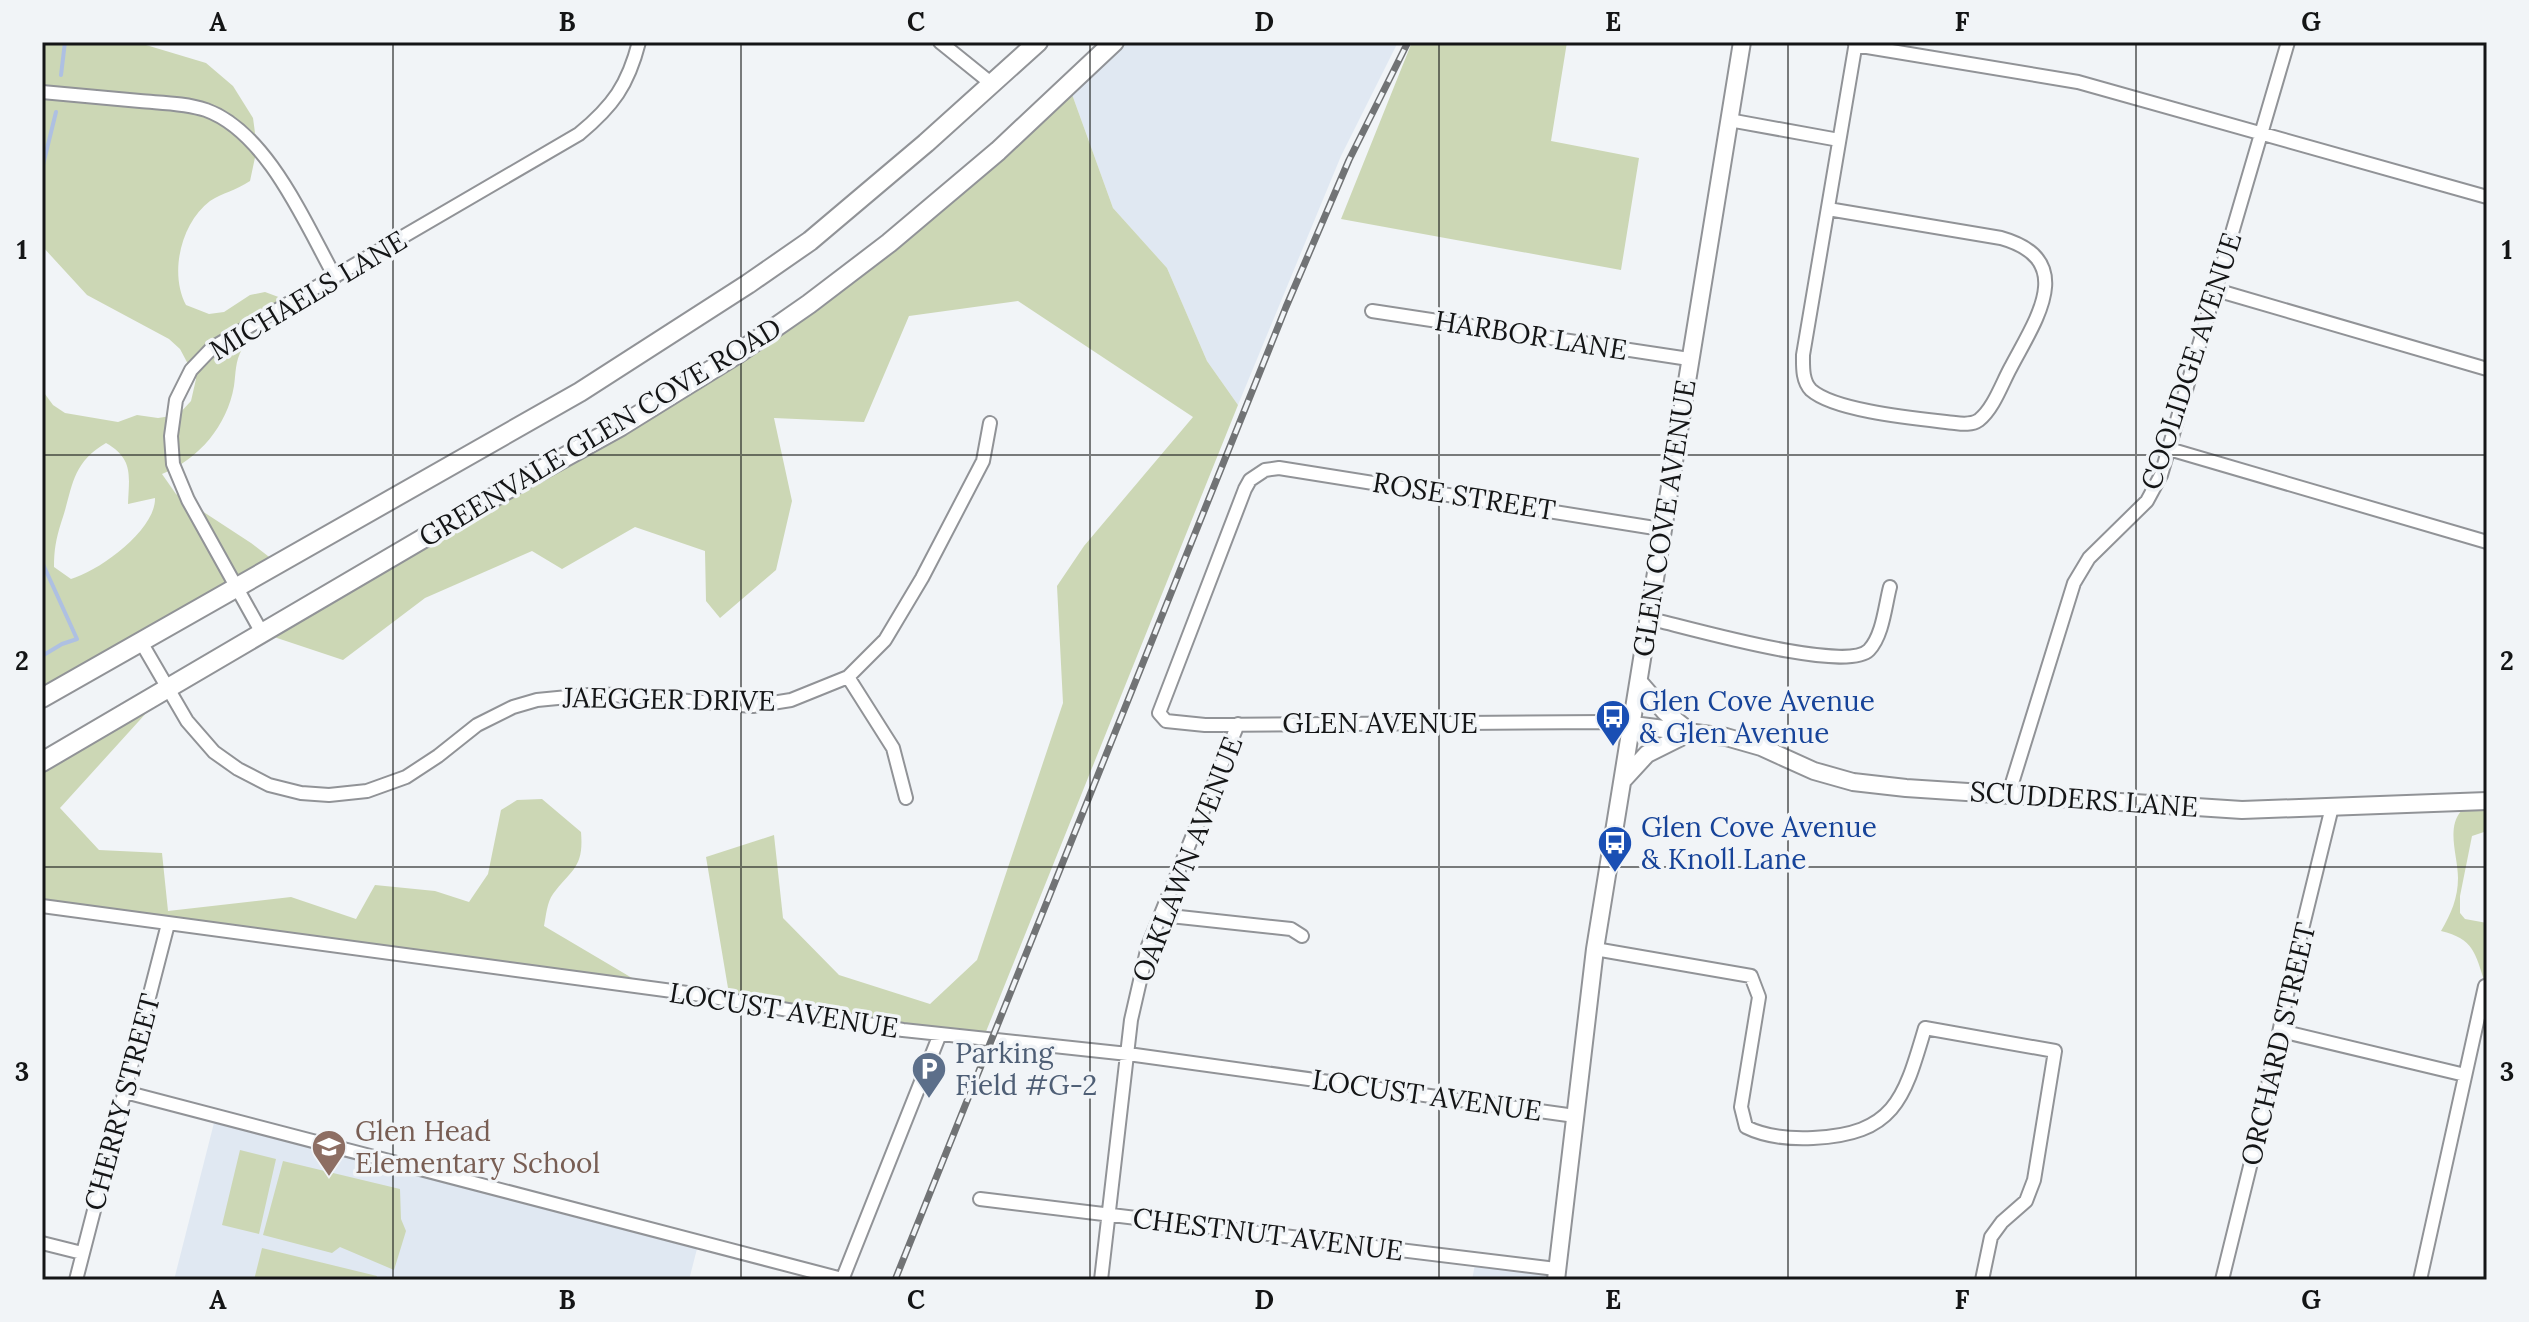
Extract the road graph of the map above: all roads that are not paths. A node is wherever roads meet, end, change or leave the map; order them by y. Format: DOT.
graph roads {
  1 [pos="639,42"];
  2 [pos="940,42"];
  3 [pos="1038,42"];
  4 [pos="1114,42"];
  5 [pos="1742,42"];
  6 [pos="2288,42"];
  7 [pos="1856,44"];
  8 [pos="992,84"];
  9 [pos="42,92"];
  10 [pos="1729,120"];
  11 [pos="2262,133"];
  12 [pos="1839,140"];
  13 [pos="2487,197"];
  14 [pos="1828,209"];
  15 [pos="335,277"];
  16 [pos="2216,290"];
  17 [pos="1372,311"];
  18 [pos="1689,359"];
  19 [pos="2487,369"];
  20 [pos="990,423"];
  21 [pos="2169,449"];
  22 [pos="1661,529"];
  23 [pos="2487,542"];
  24 [pos="237,586"];
  25 [pos="1890,587"];
  26 [pos="1647,618"];
  27 [pos="262,633"];
  28 [pos="141,642"];
  29 [pos="848,677"];
  30 [pos="1639,682"];
  31 [pos="1169,688"];
  32 [pos="168,689"];
  33 [pos="42,698"];
  34 [pos="1238,724"];
  35 [pos="1633,725"];
  36 [pos="1691,732"];
  37 [pos="42,762"];
  38 [pos="1624,779"];
  39 [pos="2009,793"];
  40 [pos="906,798"];
  41 [pos="2487,801"];
  42 [pos="2332,807"];
  43 [pos="42,906"];
  44 [pos="1161,915"];
  45 [pos="168,924"];
  46 [pos="1302,936"];
  47 [pos="1595,949"];
  48 [pos="2485,986"];
  49 [pos="2281,1031"];
  50 [pos="940,1034"];
  51 [pos="1128,1054"];
  52 [pos="2465,1075"];
  53 [pos="125,1092"];
  54 [pos="1575,1116"];
  55 [pos="980,1199"];
  56 [pos="1109,1215"];
  57 [pos="42,1243"];
  58 [pos="82,1253"];
  59 [pos="1556,1274"];
  60 [pos="76,1280"];
  61 [pos="842,1280"];
  62 [pos="1101,1280"];
  63 [pos="1982,1280"];
  64 [pos="2222,1280"];
  65 [pos="2420,1280"];
  1 -- 15 [label="street, MICHAELS LANE"];
  2 -- 8 [label="street"];
  3 -- 8 [label="main road, GREENVALE GLEN COVE ROAD"];
  4 -- 27 [label="main road, GREENVALE GLEN COVE ROAD"];
  5 -- 10 [label="main road, GLEN COVE AVENUE"];
  6 -- 11 [label="street, COOLIDGE AVENUE"];
  7 -- 11 [label="street"];
  7 -- 12 [label="street"];
  8 -- 24 [label="main road, GREENVALE GLEN COVE ROAD"];
  9 -- 15 [label="street"];
  10 -- 12 [label="street"];
  10 -- 18 [label="main road, GLEN COVE AVENUE"];
  11 -- 13 [label="street"];
  11 -- 16 [label="street, COOLIDGE AVENUE"];
  12 -- 14 [label="street"];
  14 -- 14 [label="street"];
  15 -- 24 [label="street, MICHAELS LANE"];
  16 -- 19 [label="street"];
  16 -- 21 [label="street, COOLIDGE AVENUE"];
  17 -- 18 [label="street, HARBOR LANE"];
  18 -- 22 [label="main road, GLEN COVE AVENUE"];
  20 -- 29 [label="street, JAEGGER DRIVE"];
  21 -- 23 [label="street"];
  21 -- 39 [label="street, COOLIDGE AVENUE"];
  22 -- 26 [label="main road, GLEN COVE AVENUE"];
  22 -- 31 [label="street, ROSE STREET"];
  24 -- 27 [label="street, MICHAELS LANE"];
  24 -- 28 [label="main road, GREENVALE GLEN COVE ROAD"];
  25 -- 26 [label="street"];
  26 -- 30 [label="main road, GLEN COVE AVENUE"];
  27 -- 32 [label="main road, GREENVALE GLEN COVE ROAD"];
  28 -- 32 [label="street, JAEGGER DRIVE"];
  28 -- 33 [label="main road, GREENVALE GLEN COVE ROAD"];
  29 -- 32 [label="street, JAEGGER DRIVE"];
  29 -- 40 [label="street"];
  30 -- 35 [label="main road, GLEN COVE AVENUE"];
  30 -- 36 [label="main road"];
  31 -- 34 [label="street, GLEN AVENUE"];
  32 -- 37 [label="main road, GREENVALE GLEN COVE ROAD"];
  34 -- 35 [label="street, GLEN AVENUE"];
  34 -- 44 [label="street, OAKLAWN AVENUE"];
  35 -- 36 [label="main road, SCUDDERS LANE"];
  35 -- 38 [label="main road, GLEN COVE AVENUE"];
  36 -- 38 [label="main road"];
  36 -- 39 [label="main road, SCUDDERS LANE"];
  38 -- 47 [label="main road, GLEN COVE AVENUE"];
  39 -- 42 [label="main road, SCUDDERS LANE"];
  41 -- 42 [label="main road, SCUDDERS LANE"];
  42 -- 49 [label="street, ORCHARD STREET"];
  43 -- 45 [label="street, LOCUST AVENUE"];
  44 -- 46 [label="street"];
  44 -- 51 [label="street, OAKLAWN AVENUE"];
  45 -- 50 [label="street, LOCUST AVENUE"];
  45 -- 53 [label="street, CHERRY STREET"];
  47 -- 54 [label="main road, GLEN COVE AVENUE"];
  47 -- 63 [label="street"];
  48 -- 52 [label="street"];
  49 -- 52 [label="street"];
  49 -- 64 [label="street, ORCHARD STREET"];
  50 -- 51 [label="street, LOCUST AVENUE"];
  50 -- 61 [label="street"];
  51 -- 54 [label="street, LOCUST AVENUE"];
  51 -- 56 [label="street, OAKLAWN AVENUE"];
  52 -- 65 [label="street"];
  53 -- 58 [label="street, CHERRY STREET"];
  53 -- 61 [label="street"];
  54 -- 59 [label="main road, GLEN COVE AVENUE"];
  55 -- 56 [label="street, CHESTNUT AVENUE"];
  56 -- 59 [label="street, CHESTNUT AVENUE"];
  56 -- 62 [label="street, OAKLAWN AVENUE"];
  57 -- 58 [label="street"];
  58 -- 60 [label="street, CHERRY STREET"];
}
